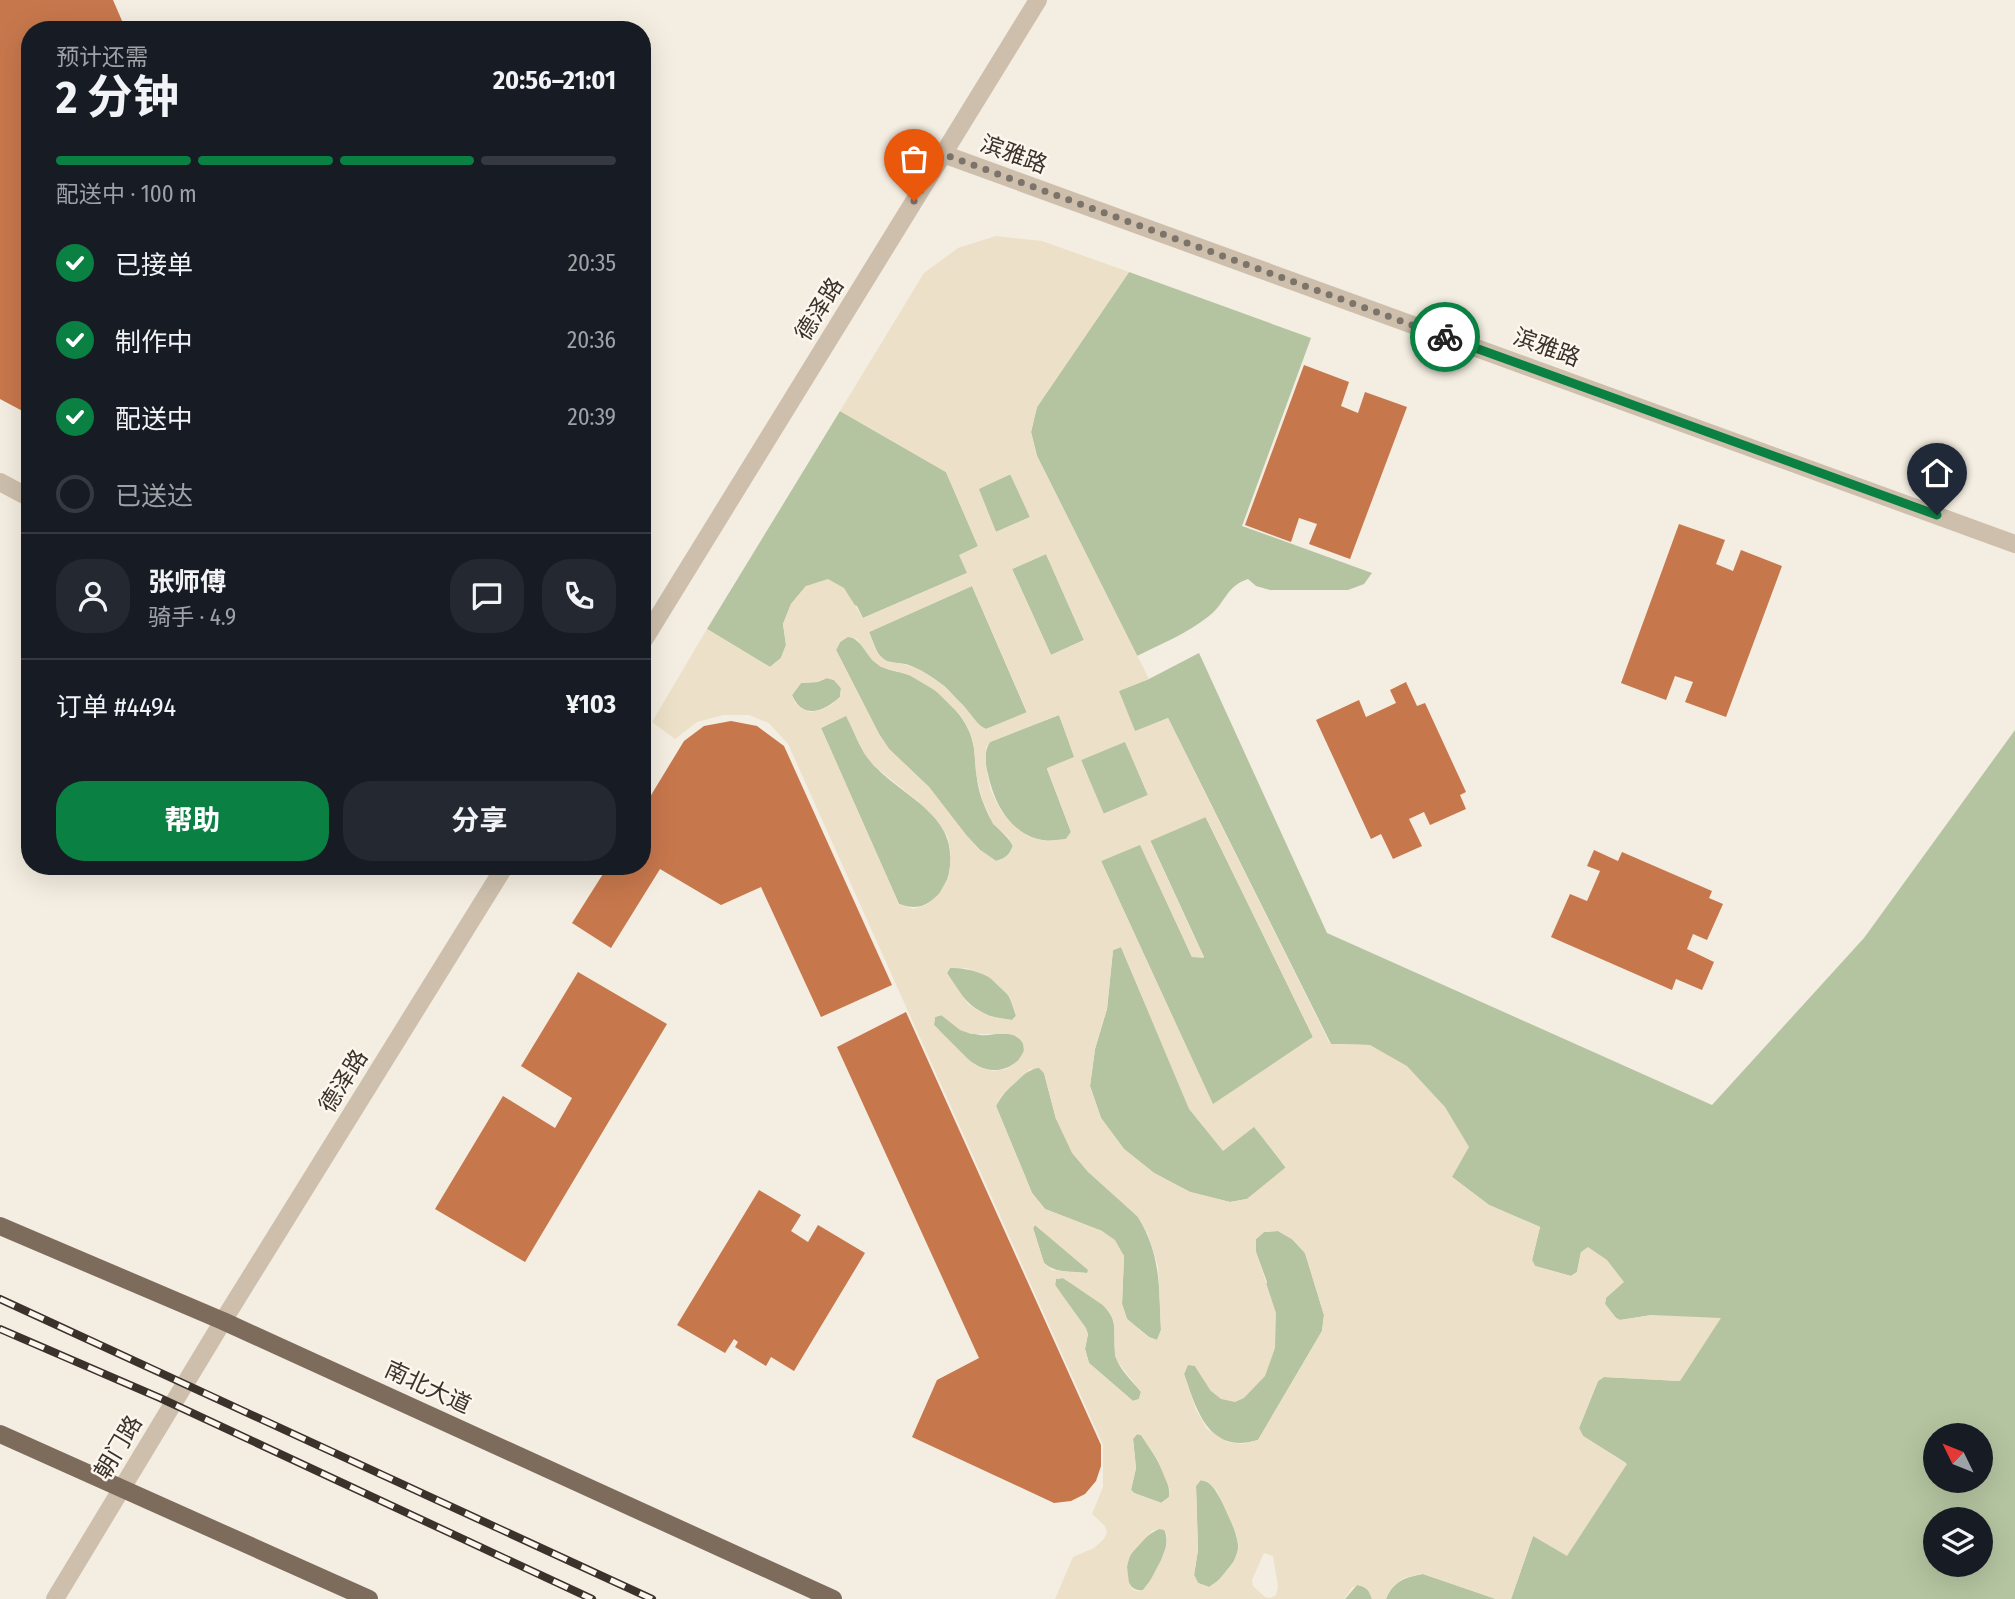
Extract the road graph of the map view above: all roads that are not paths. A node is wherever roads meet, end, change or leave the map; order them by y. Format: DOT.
graph roads {
  1 [pos="1038,0"];
  2 [pos="943,154"];
  3 [pos="0,482"];
  4 [pos="21,493"];
  5 [pos="2015,544"];
  6 [pos="651,628"];
  7 [pos="499,875"];
  8 [pos="0,1226"];
  9 [pos="223,1321"];
  10 [pos="0,1434"];
  11 [pos="121,1489"];
  12 [pos="55,1599"];
  13 [pos="369,1599"];
  14 [pos="833,1599"];
  1 -- 2 [label="street, 德泽路"];
  2 -- 5 [label="street, 滨雅路"];
  2 -- 6 [label="street, 德泽路"];
  3 -- 4 [label="street"];
  7 -- 9 [label="street, 德泽路"];
  8 -- 9 [label="main road, 南北大道"];
  9 -- 11 [label="street, 朝门路"];
  9 -- 14 [label="main road, 南北大道"];
  10 -- 11 [label="main road"];
  11 -- 12 [label="street, 朝门路"];
  11 -- 13 [label="main road"];
}
